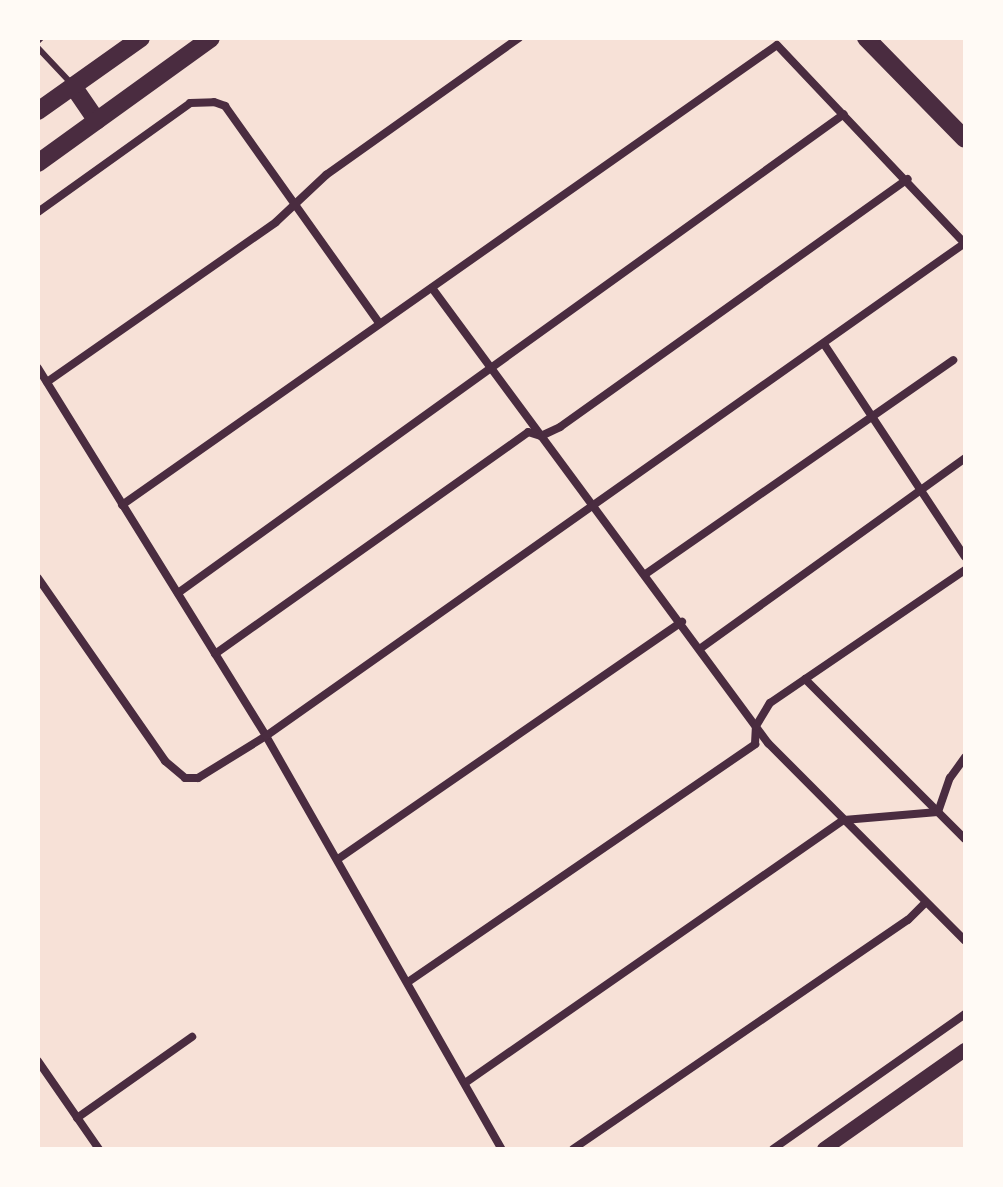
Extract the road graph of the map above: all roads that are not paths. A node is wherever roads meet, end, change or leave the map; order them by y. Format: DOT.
graph roads {
  1 [pos="141,38"];
  2 [pos="211,38"];
  3 [pos="519,38"];
  4 [pos="866,38"];
  5 [pos="38,48"];
  6 [pos="73,86"];
  7 [pos="38,111"];
  8 [pos="844,114"];
  9 [pos="97,121"];
  10 [pos="965,139"];
  11 [pos="38,163"];
  12 [pos="908,179"];
  13 [pos="295,205"];
  14 [pos="38,212"];
  15 [pos="965,244"];
  16 [pos="432,288"];
  17 [pos="379,323"];
  18 [pos="824,344"];
  19 [pos="953,360"];
  20 [pos="38,368"];
  21 [pos="489,369"];
  22 [pos="47,382"];
  23 [pos="871,416"];
  24 [pos="541,436"];
  25 [pos="965,458"];
  26 [pos="919,491"];
  27 [pos="122,505"];
  28 [pos="593,507"];
  29 [pos="965,557"];
  30 [pos="965,570"];
  31 [pos="647,573"];
  32 [pos="38,578"];
  33 [pos="178,593"];
  34 [pos="682,622"];
  35 [pos="701,648"];
  36 [pos="215,654"];
  37 [pos="805,679"];
  38 [pos="756,726"];
  39 [pos="266,736"];
  40 [pos="965,757"];
  41 [pos="938,812"];
  42 [pos="844,820"];
  43 [pos="965,839"];
  44 [pos="338,859"];
  45 [pos="926,902"];
  46 [pos="965,941"];
  47 [pos="408,982"];
  48 [pos="965,1014"];
  49 [pos="192,1037"];
  50 [pos="965,1050"];
  51 [pos="38,1061"];
  52 [pos="465,1083"];
  53 [pos="77,1118"];
  54 [pos="99,1149"];
  55 [pos="502,1149"];
  56 [pos="573,1149"];
  57 [pos="773,1149"];
  58 [pos="824,1149"];
  1 -- 6 [label="main road"];
  2 -- 9 [label="main road"];
  3 -- 13 [label="street"];
  4 -- 10 [label="main road"];
  5 -- 6 [label="lane"];
  6 -- 7 [label="main road"];
  6 -- 9 [label="main road"];
  8 -- 12 [label="street"];
  8 -- 16 [label="street"];
  8 -- 21 [label="street"];
  9 -- 11 [label="main road"];
  12 -- 15 [label="street"];
  12 -- 24 [label="street"];
  13 -- 14 [label="street"];
  13 -- 17 [label="street"];
  13 -- 22 [label="street"];
  15 -- 18 [label="street"];
  16 -- 17 [label="street"];
  16 -- 21 [label="street"];
  17 -- 27 [label="street"];
  18 -- 23 [label="street"];
  18 -- 28 [label="street"];
  19 -- 23 [label="street"];
  20 -- 22 [label="street"];
  21 -- 24 [label="street"];
  21 -- 33 [label="street"];
  22 -- 27 [label="street"];
  23 -- 26 [label="street"];
  23 -- 31 [label="street"];
  24 -- 28 [label="street"];
  24 -- 36 [label="street"];
  25 -- 26 [label="street"];
  26 -- 29 [label="street"];
  26 -- 35 [label="street"];
  27 -- 33 [label="street"];
  28 -- 31 [label="street"];
  28 -- 39 [label="street"];
  30 -- 37 [label="street"];
  31 -- 34 [label="street"];
  32 -- 39 [label="street"];
  33 -- 36 [label="street"];
  34 -- 35 [label="street"];
  34 -- 44 [label="street"];
  35 -- 38 [label="street"];
  36 -- 39 [label="street"];
  37 -- 38 [label="street"];
  37 -- 41 [label="street"];
  38 -- 42 [label="street"];
  38 -- 47 [label="street"];
  39 -- 44 [label="street"];
  40 -- 41 [label="street"];
  41 -- 42 [label="street"];
  41 -- 43 [label="street"];
  42 -- 45 [label="street"];
  42 -- 52 [label="street"];
  44 -- 47 [label="street"];
  45 -- 46 [label="street"];
  45 -- 56 [label="street"];
  47 -- 52 [label="street"];
  48 -- 57 [label="street"];
  49 -- 53 [label="street"];
  50 -- 58 [label="street"];
  51 -- 53 [label="street"];
  52 -- 55 [label="street"];
  53 -- 54 [label="street"];
}
